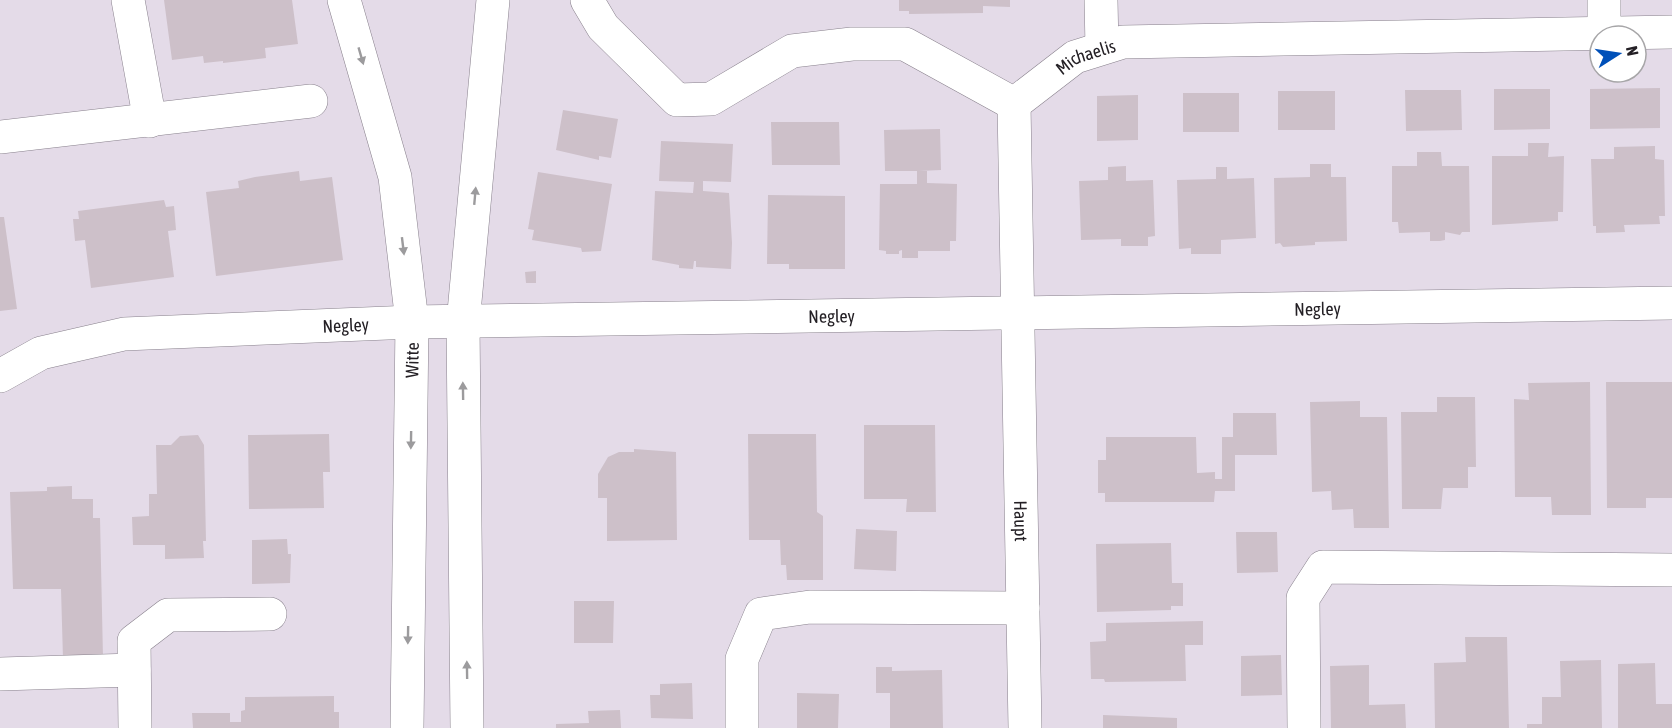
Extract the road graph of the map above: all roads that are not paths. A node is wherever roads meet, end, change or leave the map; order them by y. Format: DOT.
graph roads {
  1 [pos="128,0"];
  2 [pos="344,0"];
  3 [pos="493,0"];
  4 [pos="587,0"];
  5 [pos="1101,0"];
  6 [pos="1604,0"];
  7 [pos="1604,24"];
  8 [pos="1648,32"];
  9 [pos="1672,32"];
  10 [pos="1588,33"];
  11 [pos="1102,48"];
  12 [pos="311,100"];
  13 [pos="1014,104"];
  14 [pos="150,121"];
  15 [pos="0,137"];
  16 [pos="1672,303"];
  17 [pos="1017,315"];
  18 [pos="412,322"];
  19 [pos="463,323"];
  20 [pos="0,376"];
  21 [pos="1672,570"];
  22 [pos="1023,608"];
  23 [pos="270,614"];
  24 [pos="134,670"];
  25 [pos="0,674"];
  26 [pos="135,728"];
  27 [pos="407,728"];
  28 [pos="467,728"];
  29 [pos="742,728"];
  30 [pos="1025,728"];
  31 [pos="1304,728"];
  1 -- 14 [label="street"];
  2 -- 18 [label="street, Witte, one-way"];
  19 -- 3 [label="street, one-way"];
  4 -- 13 [label="street"];
  5 -- 11 [label="street"];
  6 -- 7 [label="street"];
  8 -- 9 [label="street, Michaelis"];
  10 -- 11 [label="street, Michaelis"];
  11 -- 13 [label="street, Michaelis"];
  12 -- 14 [label="street"];
  13 -- 17 [label="street, Haupt"];
  14 -- 15 [label="street"];
  16 -- 17 [label="street, Negley"];
  17 -- 19 [label="street, Negley"];
  17 -- 22 [label="street, Haupt"];
  18 -- 19 [label="street, Negley"];
  18 -- 20 [label="street, Negley"];
  18 -- 27 [label="street, Witte, one-way"];
  28 -- 19 [label="street, one-way"];
  21 -- 31 [label="street"];
  22 -- 29 [label="street"];
  22 -- 30 [label="street, Haupt"];
  23 -- 24 [label="street"];
  24 -- 25 [label="street"];
  24 -- 26 [label="street"];
}
